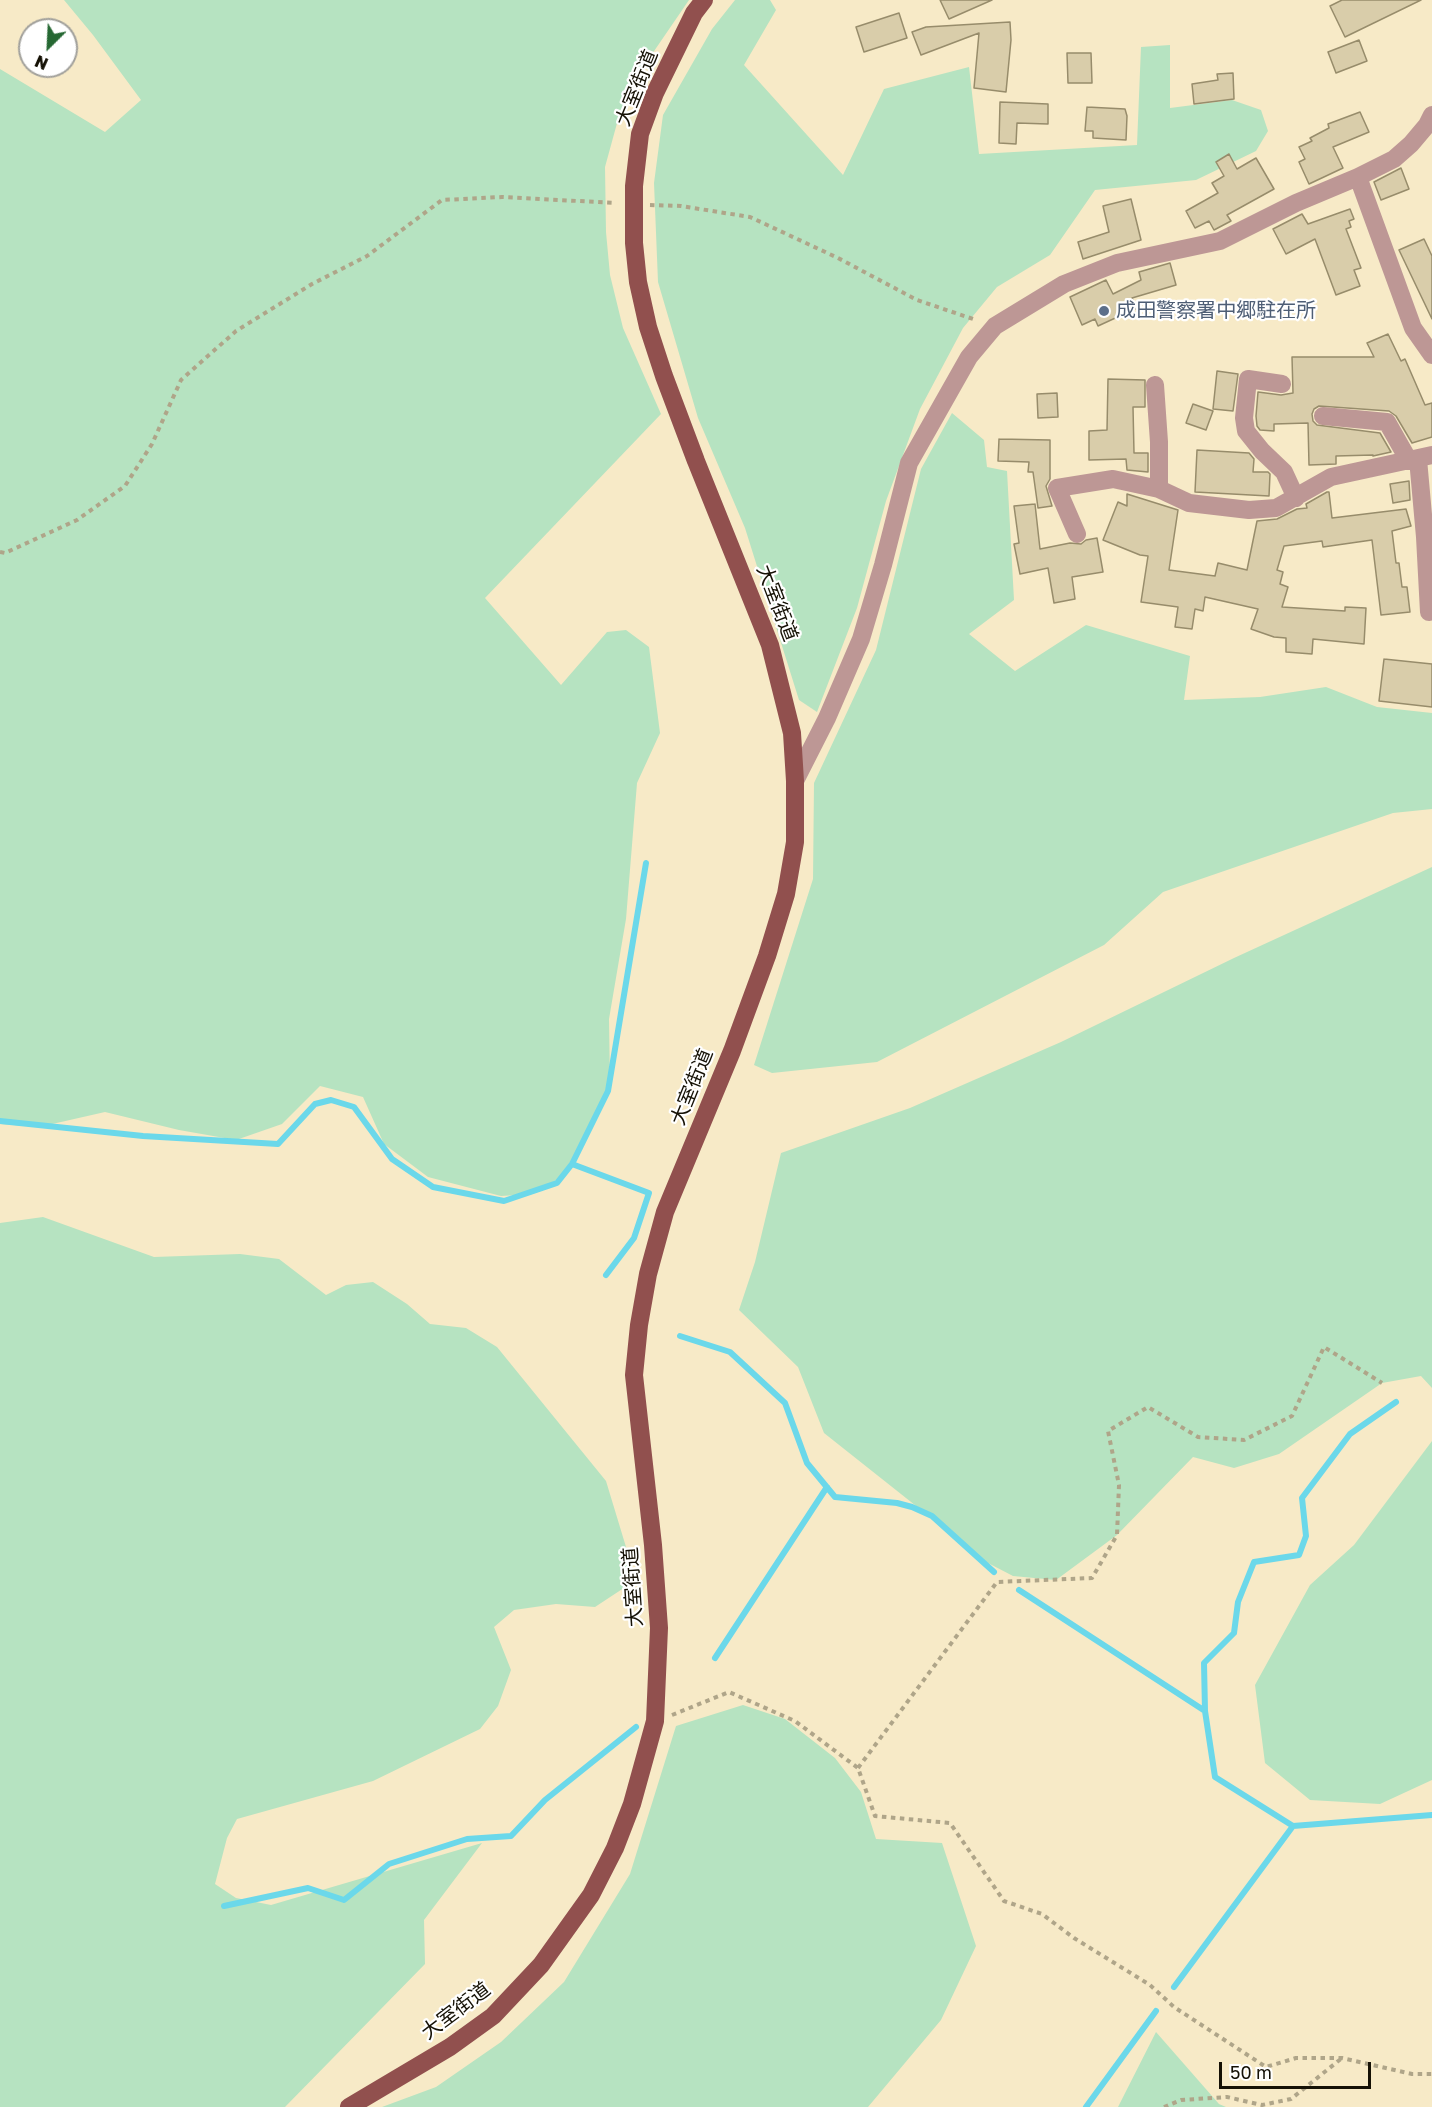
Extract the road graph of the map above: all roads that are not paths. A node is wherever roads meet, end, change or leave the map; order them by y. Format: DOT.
graph roads {
  1 [pos="704,0"];
  2 [pos="1432,115"];
  3 [pos="1358,177"];
  4 [pos="1432,355"];
  5 [pos="1282,384"];
  6 [pos="1155,385"];
  7 [pos="1323,416"];
  8 [pos="1420,459"];
  9 [pos="1159,489"];
  10 [pos="1296,498"];
  11 [pos="1077,534"];
  12 [pos="1429,612"];
  13 [pos="795,781"];
  14 [pos="349,2107"];
  1 -- 13 [label="main road, 大室街道"];
  2 -- 3 [label="street"];
  3 -- 4 [label="street"];
  3 -- 13 [label="street"];
  5 -- 10 [label="street"];
  6 -- 9 [label="street"];
  7 -- 8 [label="street"];
  8 -- 10 [label="street"];
  8 -- 12 [label="street"];
  9 -- 10 [label="street"];
  9 -- 11 [label="street"];
  13 -- 14 [label="main road, 大室街道"];
}
